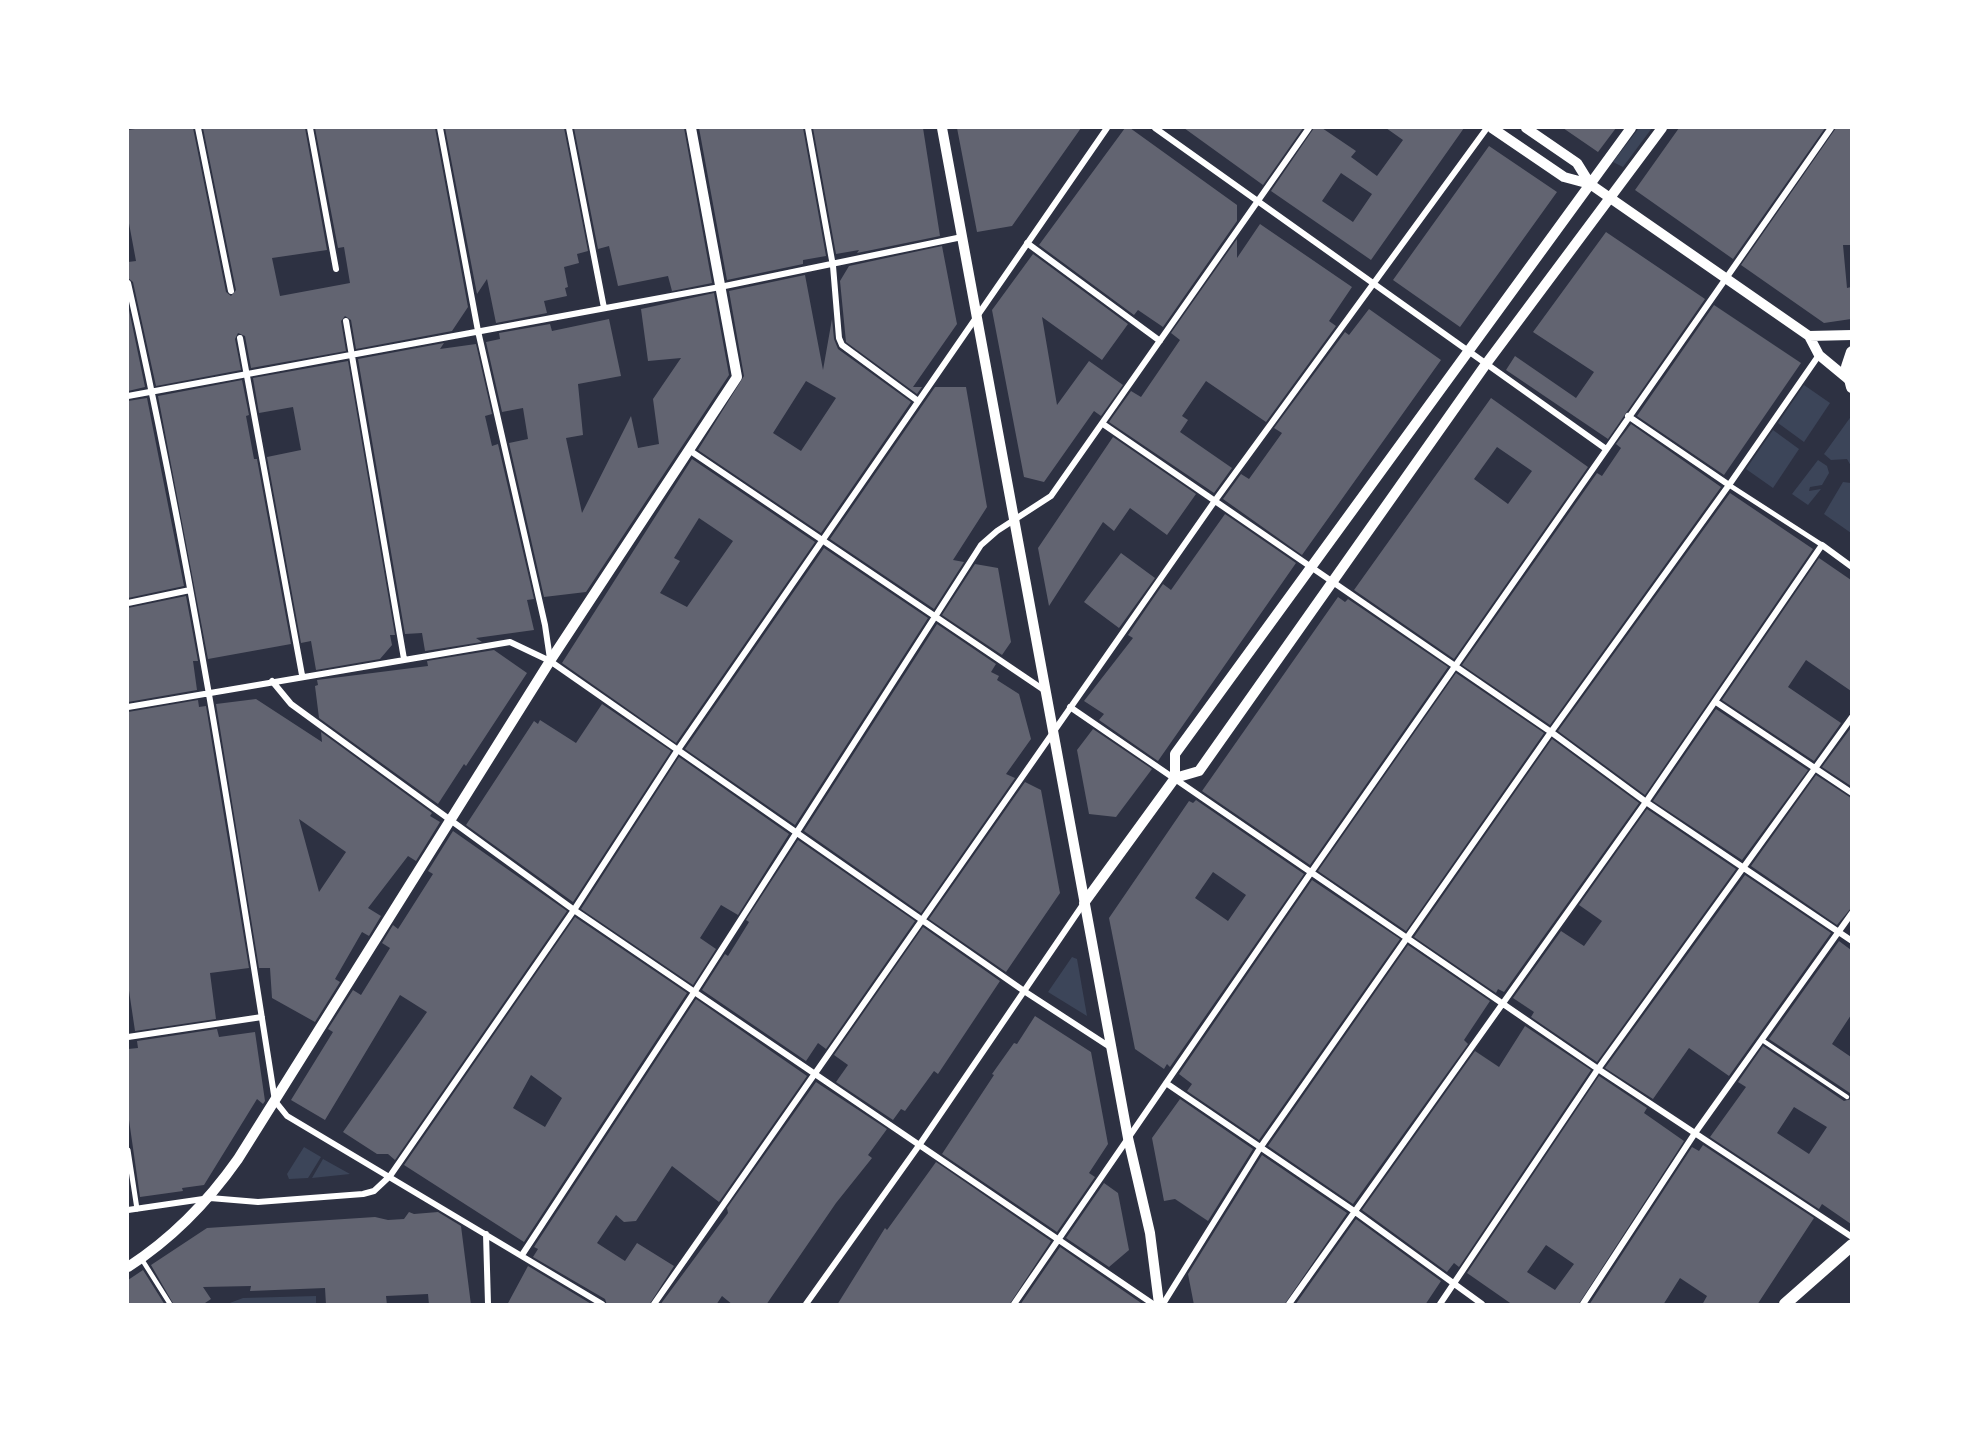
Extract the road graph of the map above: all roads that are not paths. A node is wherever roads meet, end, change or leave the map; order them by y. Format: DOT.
graph roads {
  1 [pos="198,128"];
  2 [pos="310,128"];
  3 [pos="440,128"];
  4 [pos="569,128"];
  5 [pos="691,128"];
  6 [pos="808,128"];
  7 [pos="942,128"];
  8 [pos="1107,128"];
  9 [pos="1155,128"];
  10 [pos="1309,128"];
  11 [pos="1487,128"];
  12 [pos="1492,128"];
  13 [pos="1526,128"];
  14 [pos="1631,128"];
  15 [pos="1662,128"];
  16 [pos="1831,128"];
  17 [pos="1590,184"];
  18 [pos="1609,197"];
  19 [pos="1257,201"];
  20 [pos="962,237"];
  21 [pos="1027,243"];
  22 [pos="833,266"];
  23 [pos="336,269"];
  24 [pos="1725,277"];
  25 [pos="128,283"];
  26 [pos="1372,284"];
  27 [pos="720,287"];
  28 [pos="231,291"];
  29 [pos="604,308"];
  30 [pos="976,315"];
  31 [pos="346,321"];
  32 [pos="478,331"];
  33 [pos="1851,335"];
  34 [pos="1809,336"];
  35 [pos="240,338"];
  36 [pos="1160,341"];
  37 [pos="1467,351"];
  38 [pos="1851,352"];
  39 [pos="353,354"];
  40 [pos="1820,355"];
  41 [pos="1486,364"];
  42 [pos="248,374"];
  43 [pos="1850,383"];
  44 [pos="153,392"];
  45 [pos="128,396"];
  46 [pos="918,401"];
  47 [pos="1628,416"];
  48 [pos="1102,423"];
  49 [pos="1606,449"];
  50 [pos="689,450"];
  51 [pos="1729,485"];
  52 [pos="1214,502"];
  53 [pos="1013,520"];
  54 [pos="823,541"];
  55 [pos="1822,544"];
  56 [pos="1311,567"];
  57 [pos="1851,567"];
  58 [pos="1333,584"];
  59 [pos="190,590"];
  60 [pos="128,603"];
  61 [pos="935,616"];
  62 [pos="404,659"];
  63 [pos="550,662"];
  64 [pos="1455,667"];
  65 [pos="302,675"];
  66 [pos="272,681"];
  67 [pos="1045,690"];
  68 [pos="207,692"];
  69 [pos="1716,702"];
  70 [pos="128,706"];
  71 [pos="1070,708"];
  72 [pos="1851,717"];
  73 [pos="1551,732"];
  74 [pos="1053,734"];
  75 [pos="677,751"];
  76 [pos="1816,769"];
  77 [pos="1175,778"];
  78 [pos="1851,793"];
  79 [pos="1646,802"];
  80 [pos="452,819"];
  81 [pos="795,833"];
  82 [pos="1743,867"];
  83 [pos="1312,871"];
  84 [pos="1084,903"];
  85 [pos="574,910"];
  86 [pos="1851,913"];
  87 [pos="921,920"];
  88 [pos="1838,931"];
  89 [pos="1408,937"];
  90 [pos="1851,941"];
  91 [pos="1024,991"];
  92 [pos="695,992"];
  93 [pos="1503,1003"];
  94 [pos="262,1017"];
  95 [pos="128,1037"];
  96 [pos="1762,1040"];
  97 [pos="1111,1047"];
  98 [pos="1598,1069"];
  99 [pos="814,1072"];
  100 [pos="1166,1083"];
  101 [pos="1847,1097"];
  102 [pos="275,1101"];
  103 [pos="1695,1133"];
  104 [pos="1128,1138"];
  105 [pos="920,1144"];
  106 [pos="1260,1148"];
  107 [pos="128,1150"];
  108 [pos="390,1176"];
  109 [pos="210,1198"];
  110 [pos="137,1209"];
  111 [pos="128,1210"];
  112 [pos="1354,1211"];
  113 [pos="486,1234"];
  114 [pos="1851,1237"];
  115 [pos="1059,1240"];
  116 [pos="1851,1245"];
  117 [pos="522,1255"];
  118 [pos="141,1258"];
  119 [pos="128,1267"];
  120 [pos="1453,1286"];
  121 [pos="170,1305"];
  122 [pos="488,1305"];
  123 [pos="602,1305"];
  124 [pos="654,1305"];
  125 [pos="806,1305"];
  126 [pos="1014,1305"];
  127 [pos="1153,1305"];
  128 [pos="1161,1305"];
  129 [pos="1289,1305"];
  130 [pos="1440,1305"];
  131 [pos="1482,1305"];
  132 [pos="1583,1305"];
  133 [pos="1785,1305"];
  1 -- 28 [label="street"];
  2 -- 23 [label="street"];
  3 -- 32 [label="street"];
  4 -- 29 [label="street"];
  5 -- 27 [label="street"];
  6 -- 22 [label="street"];
  7 -- 20 [label="street"];
  8 -- 21 [label="street"];
  9 -- 19 [label="street"];
  10 -- 19 [label="street"];
  11 -- 26 [label="street"];
  12 -- 17 [label="street"];
  13 -- 17 [label="street"];
  14 -- 17 [label="street"];
  15 -- 18 [label="street"];
  16 -- 24 [label="street"];
  17 -- 18 [label="street"];
  17 -- 37 [label="street"];
  18 -- 24 [label="street"];
  18 -- 41 [label="street"];
  19 -- 26 [label="street"];
  19 -- 36 [label="street"];
  20 -- 22 [label="street"];
  20 -- 30 [label="street"];
  21 -- 30 [label="street"];
  21 -- 36 [label="street"];
  22 -- 27 [label="street"];
  22 -- 46 [label="street"];
  24 -- 34 [label="street"];
  24 -- 47 [label="street"];
  25 -- 44 [label="street"];
  26 -- 37 [label="street"];
  26 -- 52 [label="street"];
  27 -- 29 [label="street"];
  27 -- 50 [label="street"];
  29 -- 32 [label="street"];
  30 -- 46 [label="street"];
  30 -- 53 [label="street"];
  31 -- 39 [label="street"];
  32 -- 39 [label="street"];
  32 -- 63 [label="street"];
  33 -- 34 [label="street"];
  34 -- 40 [label="street"];
  35 -- 42 [label="street"];
  36 -- 48 [label="street"];
  37 -- 41 [label="street"];
  37 -- 56 [label="street"];
  38 -- 43 [label="main road"];
  39 -- 42 [label="street"];
  39 -- 62 [label="street"];
  40 -- 43 [label="street"];
  40 -- 51 [label="street"];
  41 -- 49 [label="street"];
  41 -- 58 [label="street"];
  42 -- 44 [label="street"];
  42 -- 65 [label="street"];
  44 -- 45 [label="street"];
  44 -- 59 [label="street"];
  46 -- 54 [label="street"];
  47 -- 49 [label="street"];
  47 -- 51 [label="street"];
  48 -- 52 [label="street"];
  48 -- 53 [label="street"];
  49 -- 64 [label="street"];
  50 -- 54 [label="street"];
  50 -- 63 [label="street"];
  51 -- 55 [label="street"];
  51 -- 73 [label="street"];
  52 -- 56 [label="street"];
  52 -- 71 [label="street"];
  53 -- 61 [label="street"];
  53 -- 67 [label="street"];
  54 -- 61 [label="street"];
  54 -- 75 [label="street"];
  55 -- 57 [label="street"];
  55 -- 69 [label="street"];
  56 -- 58 [label="street"];
  56 -- 77 [label="street"];
  58 -- 64 [label="street"];
  58 -- 77 [label="street"];
  59 -- 60 [label="street"];
  59 -- 68 [label="street"];
  61 -- 67 [label="street"];
  61 -- 81 [label="street"];
  62 -- 63 [label="street"];
  62 -- 65 [label="street"];
  63 -- 75 [label="street"];
  63 -- 80 [label="street"];
  64 -- 73 [label="street"];
  64 -- 83 [label="street"];
  65 -- 66 [label="street"];
  66 -- 68 [label="street"];
  66 -- 80 [label="street"];
  67 -- 74 [label="street"];
  68 -- 70 [label="street"];
  68 -- 94 [label="street"];
  69 -- 76 [label="street"];
  69 -- 79 [label="street"];
  71 -- 74 [label="street"];
  71 -- 77 [label="street"];
  72 -- 76 [label="street"];
  73 -- 79 [label="street"];
  73 -- 89 [label="street"];
  74 -- 84 [label="street"];
  74 -- 87 [label="street"];
  75 -- 81 [label="street"];
  75 -- 85 [label="street"];
  76 -- 78 [label="street"];
  76 -- 82 [label="street"];
  77 -- 83 [label="street"];
  77 -- 84 [label="street"];
  79 -- 82 [label="street"];
  79 -- 93 [label="street"];
  80 -- 85 [label="street"];
  80 -- 102 [label="street"];
  81 -- 87 [label="street"];
  81 -- 92 [label="street"];
  82 -- 88 [label="street"];
  82 -- 98 [label="street"];
  83 -- 89 [label="street"];
  83 -- 100 [label="street"];
  84 -- 91 [label="street"];
  84 -- 97 [label="street"];
  85 -- 92 [label="street"];
  85 -- 108 [label="street"];
  86 -- 88 [label="street"];
  87 -- 91 [label="street"];
  87 -- 99 [label="street"];
  88 -- 90 [label="street"];
  88 -- 96 [label="street"];
  89 -- 93 [label="street"];
  89 -- 106 [label="street"];
  91 -- 97 [label="street"];
  91 -- 105 [label="street"];
  92 -- 99 [label="street"];
  92 -- 117 [label="street"];
  93 -- 98 [label="street"];
  93 -- 112 [label="street"];
  94 -- 95 [label="street"];
  94 -- 102 [label="street"];
  96 -- 101 [label="lane"];
  96 -- 103 [label="street"];
  97 -- 104 [label="street"];
  98 -- 103 [label="street"];
  98 -- 120 [label="street"];
  99 -- 105 [label="street"];
  99 -- 124 [label="street"];
  100 -- 104 [label="street"];
  100 -- 106 [label="street"];
  102 -- 108 [label="street"];
  102 -- 109 [label="street"];
  103 -- 114 [label="street"];
  103 -- 132 [label="street"];
  104 -- 115 [label="street"];
  104 -- 128 [label="street"];
  105 -- 115 [label="street"];
  105 -- 125 [label="street"];
  106 -- 112 [label="street"];
  106 -- 128 [label="street"];
  107 -- 110 [label="street"];
  108 -- 109 [label="street"];
  108 -- 113 [label="street"];
  109 -- 110 [label="street"];
  109 -- 118 [label="street"];
  110 -- 111 [label="street"];
  112 -- 120 [label="street"];
  112 -- 129 [label="street"];
  113 -- 117 [label="street"];
  113 -- 122 [label="street"];
  115 -- 126 [label="street"];
  115 -- 127 [label="street"];
  116 -- 133 [label="main road"];
  117 -- 123 [label="street"];
  118 -- 119 [label="street"];
  118 -- 121 [label="lane"];
  120 -- 130 [label="street"];
  120 -- 131 [label="street"];
}
